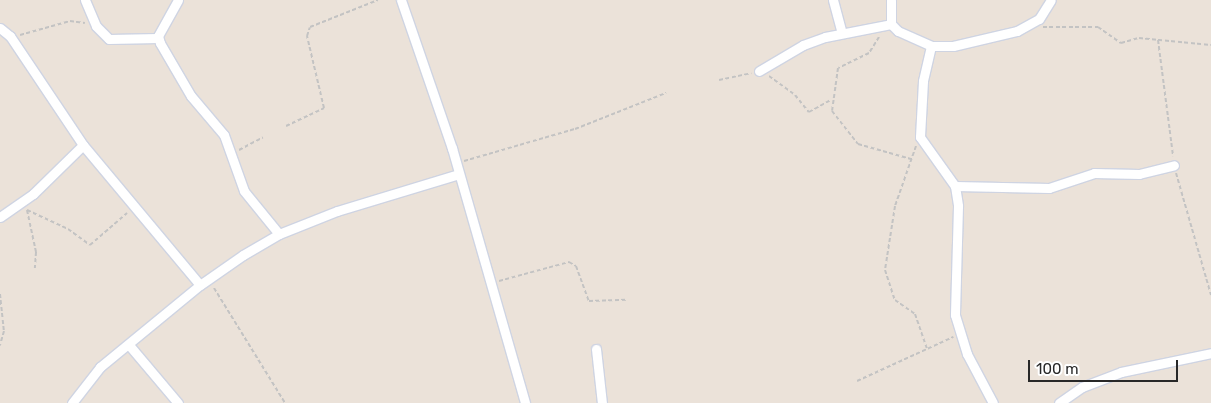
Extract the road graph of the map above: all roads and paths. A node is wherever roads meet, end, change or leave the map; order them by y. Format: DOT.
graph roads {
  1 [pos="85,0"];
  2 [pos="178,0"];
  3 [pos="378,0"];
  4 [pos="401,0"];
  5 [pos="833,0"];
  6 [pos="891,0"];
  7 [pos="1051,0"];
  8 [pos="888,25"];
  9 [pos="96,26"];
  10 [pos="1029,26"];
  11 [pos="0,28"];
  12 [pos="842,33"];
  13 [pos="10,36"];
  14 [pos="158,38"];
  15 [pos="1158,40"];
  16 [pos="1211,45"];
  17 [pos="931,46"];
  18 [pos="760,71"];
  19 [pos="719,80"];
  20 [pos="666,93"];
  21 [pos="832,100"];
  22 [pos="286,126"];
  23 [pos="263,137"];
  24 [pos="920,137"];
  25 [pos="82,145"];
  26 [pos="230,154"];
  27 [pos="911,159"];
  28 [pos="456,164"];
  29 [pos="1174,165"];
  30 [pos="459,174"];
  31 [pos="955,186"];
  32 [pos="33,194"];
  33 [pos="135,207"];
  34 [pos="27,210"];
  35 [pos="0,217"];
  36 [pos="279,234"];
  37 [pos="35,268"];
  38 [pos="209,279"];
  39 [pos="492,283"];
  40 [pos="200,286"];
  41 [pos="0,294"];
  42 [pos="1211,295"];
  43 [pos="626,300"];
  44 [pos="960,334"];
  45 [pos="0,345"];
  46 [pos="129,345"];
  47 [pos="927,348"];
  48 [pos="596,349"];
  49 [pos="1211,353"];
  50 [pos="857,381"];
  51 [pos="72,403"];
  52 [pos="178,403"];
  53 [pos="284,403"];
  54 [pos="525,403"];
  55 [pos="602,403"];
  56 [pos="993,403"];
  57 [pos="1059,403"];
  1 -- 9 [label="street"];
  2 -- 14 [label="street"];
  3 -- 22 [label="path"];
  4 -- 28 [label="street"];
  5 -- 12 [label="street"];
  6 -- 8 [label="street"];
  7 -- 10 [label="street"];
  8 -- 12 [label="street"];
  8 -- 17 [label="street"];
  8 -- 21 [label="path"];
  9 -- 13 [label="path"];
  9 -- 14 [label="street"];
  10 -- 15 [label="path"];
  10 -- 17 [label="street"];
  11 -- 13 [label="street"];
  12 -- 18 [label="street"];
  13 -- 25 [label="street"];
  14 -- 26 [label="street"];
  15 -- 16 [label="path"];
  15 -- 29 [label="path"];
  17 -- 24 [label="street"];
  18 -- 19 [label="path"];
  18 -- 21 [label="path"];
  20 -- 28 [label="path"];
  21 -- 27 [label="path"];
  23 -- 26 [label="path"];
  24 -- 27 [label="path"];
  24 -- 31 [label="street"];
  25 -- 32 [label="street"];
  25 -- 33 [label="street"];
  26 -- 36 [label="street"];
  27 -- 47 [label="path"];
  28 -- 30 [label="street"];
  29 -- 31 [label="street"];
  29 -- 42 [label="path"];
  30 -- 36 [label="street"];
  30 -- 39 [label="street"];
  31 -- 44 [label="street"];
  32 -- 34 [label="path"];
  32 -- 35 [label="street"];
  33 -- 34 [label="path"];
  33 -- 40 [label="street"];
  34 -- 37 [label="path"];
  36 -- 38 [label="street"];
  38 -- 40 [label="street"];
  38 -- 53 [label="path"];
  39 -- 43 [label="path"];
  39 -- 54 [label="street"];
  40 -- 46 [label="street"];
  41 -- 45 [label="path"];
  44 -- 47 [label="path"];
  44 -- 56 [label="street"];
  46 -- 51 [label="street"];
  46 -- 52 [label="street"];
  47 -- 50 [label="path"];
  48 -- 55 [label="street"];
  49 -- 57 [label="street"];
}
